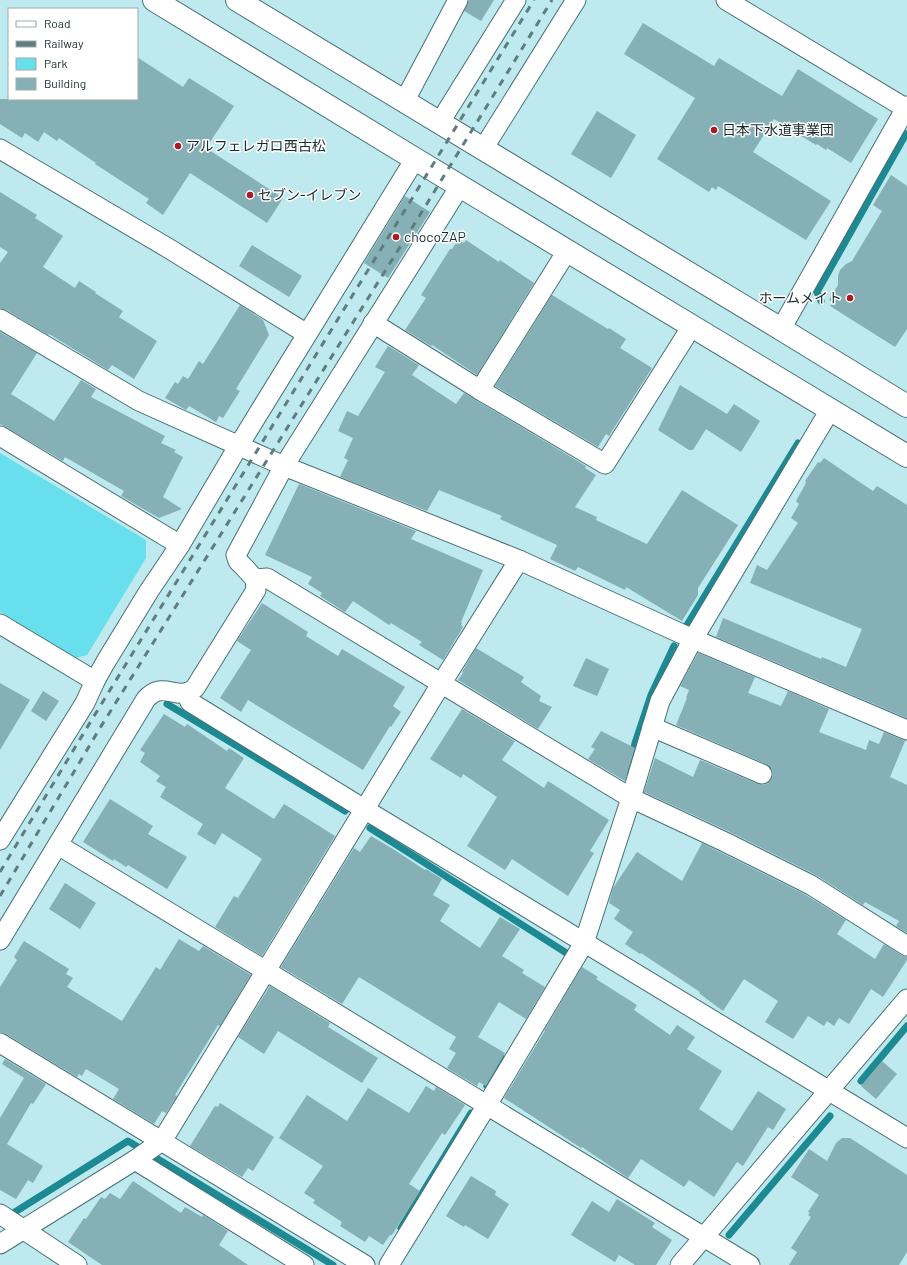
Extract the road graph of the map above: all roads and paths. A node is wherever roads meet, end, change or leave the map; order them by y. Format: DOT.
graph roads {
  1 [pos="154,0"];
  2 [pos="237,0"];
  3 [pos="458,0"];
  4 [pos="516,0"];
  5 [pos="576,0"];
  6 [pos="726,0"];
  7 [pos="404,102"];
  8 [pos="907,108"];
  9 [pos="440,122"];
  10 [pos="0,149"];
  11 [pos="483,149"];
  12 [pos="414,159"];
  13 [pos="460,186"];
  14 [pos="567,251"];
  15 [pos="0,319"];
  16 [pos="373,323"];
  17 [pos="692,326"];
  18 [pos="781,329"];
  19 [pos="307,334"];
  20 [pos="480,390"];
  21 [pos="907,406"];
  22 [pos="830,410"];
  23 [pos="0,436"];
  24 [pos="239,445"];
  25 [pos="907,456"];
  26 [pos="284,466"];
  27 [pos="180,545"];
  28 [pos="519,560"];
  29 [pos="255,579"];
  30 [pos="0,624"];
  31 [pos="693,639"];
  32 [pos="95,681"];
  33 [pos="441,684"];
  34 [pos="186,693"];
  35 [pos="652,727"];
  36 [pos="907,730"];
  37 [pos="762,774"];
  38 [pos="631,798"];
  39 [pos="364,809"];
  40 [pos="6,815"];
  41 [pos="0,840"];
  42 [pos="58,845"];
  43 [pos="0,940"];
  44 [pos="584,943"];
  45 [pos="907,946"];
  46 [pos="266,970"];
  47 [pos="907,999"];
  48 [pos="0,1043"];
  49 [pos="829,1090"];
  50 [pos="487,1105"];
  51 [pos="907,1138"];
  52 [pos="158,1144"];
  53 [pos="137,1158"];
  54 [pos="12,1222"];
  55 [pos="704,1237"];
  56 [pos="0,1244"];
  57 [pos="77,1265"];
  58 [pos="304,1265"];
  59 [pos="365,1265"];
  60 [pos="389,1265"];
  61 [pos="680,1265"];
  62 [pos="750,1265"];
  1 -- 12 [label="street"];
  2 -- 7 [label="street"];
  3 -- 7 [label="street"];
  4 -- 9 [label="street"];
  5 -- 11 [label="street"];
  6 -- 8 [label="street"];
  7 -- 9 [label="street"];
  8 -- 18 [label="street"];
  9 -- 11 [label="street"];
  10 -- 19 [label="street"];
  11 -- 18 [label="street"];
  12 -- 13 [label="street"];
  12 -- 19 [label="street"];
  13 -- 14 [label="street"];
  13 -- 16 [label="street"];
  14 -- 17 [label="street"];
  14 -- 20 [label="street"];
  15 -- 24 [label="street"];
  16 -- 20 [label="street"];
  16 -- 26 [label="street"];
  17 -- 20 [label="street"];
  17 -- 22 [label="street"];
  18 -- 21 [label="street"];
  19 -- 24 [label="street"];
  22 -- 25 [label="street"];
  22 -- 31 [label="street"];
  23 -- 27 [label="street"];
  24 -- 26 [label="street"];
  24 -- 27 [label="street"];
  26 -- 28 [label="street"];
  26 -- 29 [label="street"];
  27 -- 32 [label="street"];
  28 -- 31 [label="street"];
  28 -- 33 [label="street"];
  29 -- 33 [label="street"];
  29 -- 34 [label="street"];
  30 -- 32 [label="street"];
  31 -- 35 [label="street"];
  31 -- 36 [label="street"];
  32 -- 40 [label="street"];
  33 -- 38 [label="street"];
  33 -- 39 [label="street"];
  34 -- 39 [label="street"];
  34 -- 42 [label="street"];
  35 -- 37 [label="street"];
  35 -- 38 [label="street"];
  38 -- 44 [label="street"];
  38 -- 45 [label="street"];
  39 -- 44 [label="street"];
  39 -- 46 [label="street"];
  40 -- 41 [label="street"];
  42 -- 43 [label="street"];
  42 -- 46 [label="street"];
  44 -- 49 [label="street"];
  44 -- 50 [label="street"];
  46 -- 50 [label="street"];
  46 -- 52 [label="street"];
  47 -- 49 [label="street"];
  48 -- 52 [label="street"];
  49 -- 51 [label="street"];
  49 -- 55 [label="street"];
  50 -- 55 [label="street"];
  50 -- 60 [label="street"];
  52 -- 53 [label="street"];
  52 -- 59 [label="street"];
  53 -- 54 [label="street"];
  53 -- 58 [label="street"];
  54 -- 56 [label="street"];
  54 -- 57 [label="street"];
  55 -- 61 [label="street"];
  55 -- 62 [label="street"];
}
